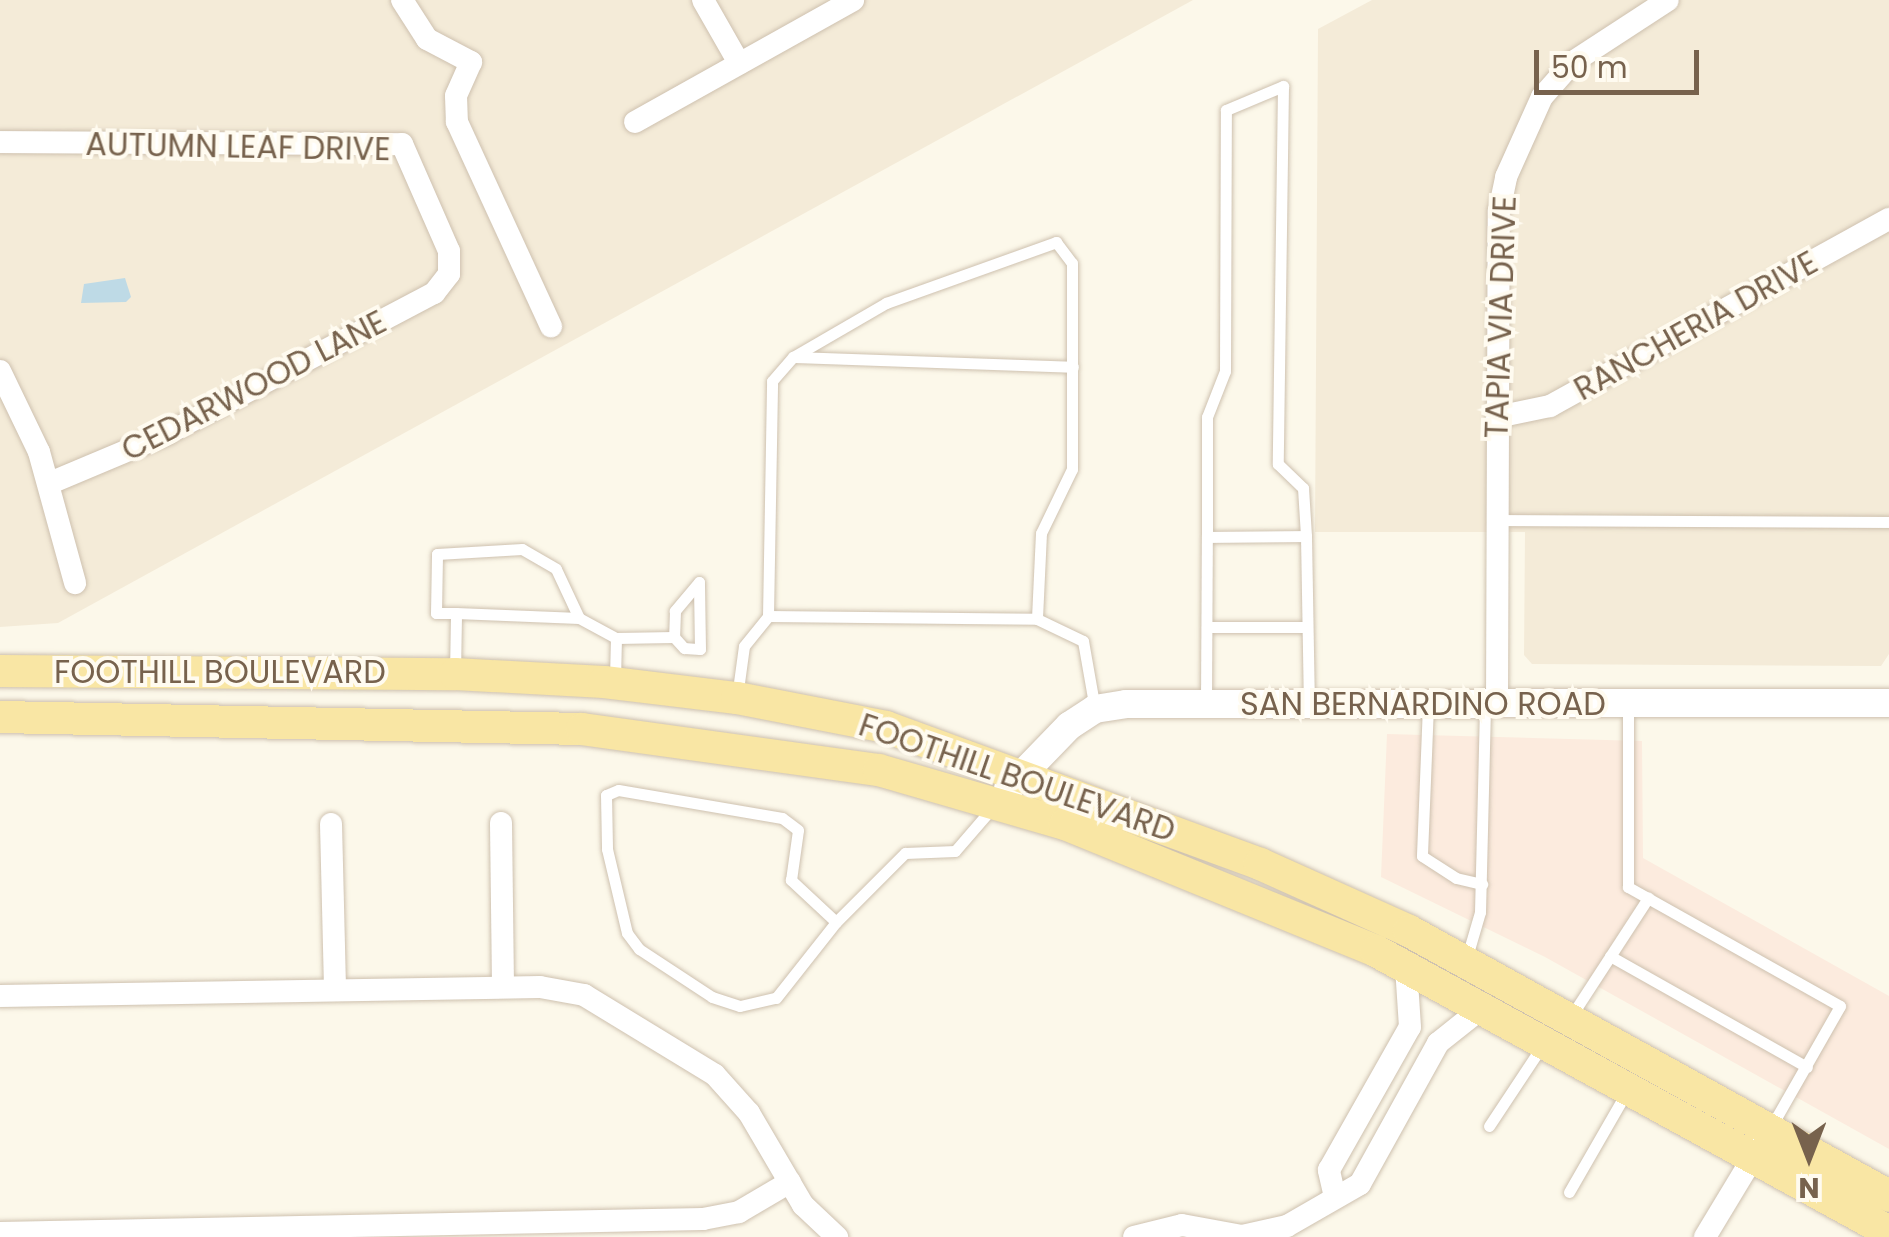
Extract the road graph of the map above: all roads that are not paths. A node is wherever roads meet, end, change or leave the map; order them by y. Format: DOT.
graph roads {
  1 [pos="402,0"];
  2 [pos="703,0"];
  3 [pos="853,0"];
  4 [pos="1668,0"];
  5 [pos="739,64"];
  6 [pos="635,122"];
  7 [pos="0,142"];
  8 [pos="1889,220"];
  9 [pos="448,274"];
  10 [pos="551,326"];
  11 [pos="793,358"];
  12 [pos="1073,367"];
  13 [pos="0,372"];
  14 [pos="1497,416"];
  15 [pos="50,483"];
  16 [pos="1497,520"];
  17 [pos="1889,522"];
  18 [pos="1306,536"];
  19 [pos="1207,537"];
  20 [pos="75,584"];
  21 [pos="456,613"];
  22 [pos="768,616"];
  23 [pos="579,618"];
  24 [pos="1037,619"];
  25 [pos="1206,627"];
  26 [pos="1308,627"];
  27 [pos="674,637"];
  28 [pos="616,638"];
  29 [pos="0,671"];
  30 [pos="455,674"];
  31 [pos="615,683"];
  32 [pos="736,698"];
  33 [pos="1889,703"];
  34 [pos="1206,704"];
  35 [pos="1309,704"];
  36 [pos="1628,704"];
  37 [pos="1428,705"];
  38 [pos="1491,705"];
  39 [pos="1095,710"];
  40 [pos="0,718"];
  41 [pos="1022,774"];
  42 [pos="996,803"];
  43 [pos="502,823"];
  44 [pos="332,824"];
  45 [pos="1482,884"];
  46 [pos="1648,898"];
  47 [pos="836,922"];
  48 [pos="1610,956"];
  49 [pos="1466,960"];
  50 [pos="1406,967"];
  51 [pos="503,987"];
  52 [pos="335,990"];
  53 [pos="0,996"];
  54 [pos="1482,1008"];
  55 [pos="1570,1019"];
  56 [pos="1410,1027"];
  57 [pos="1544,1042"];
  58 [pos="1438,1043"];
  59 [pos="1806,1067"];
  60 [pos="1628,1090"];
  61 [pos="1489,1126"];
  62 [pos="1345,1142"];
  63 [pos="1759,1147"];
  64 [pos="1374,1158"];
  65 [pos="790,1182"];
  66 [pos="1569,1192"];
  67 [pos="1889,1196"];
  68 [pos="1335,1197"];
  69 [pos="1889,1232"];
  70 [pos="0,1233"];
  71 [pos="837,1237"];
  72 [pos="1134,1237"];
  73 [pos="1705,1237"];
  1 -- 10 [label="street"];
  2 -- 5 [label="street"];
  3 -- 5 [label="street"];
  4 -- 14 [label="street, TAPIA VIA DRIVE"];
  5 -- 6 [label="street"];
  7 -- 9 [label="street, AUTUMN LEAF DRIVE"];
  8 -- 14 [label="street, RANCHERIA DRIVE"];
  9 -- 15 [label="street, CEDARWOOD LANE"];
  11 -- 12 [label="lane"];
  11 -- 12 [label="lane"];
  11 -- 22 [label="lane"];
  12 -- 24 [label="lane"];
  13 -- 15 [label="street"];
  14 -- 16 [label="street, TAPIA VIA DRIVE"];
  15 -- 20 [label="street"];
  16 -- 17 [label="lane"];
  16 -- 38 [label="street, TAPIA VIA DRIVE"];
  18 -- 19 [label="lane"];
  18 -- 19 [label="lane"];
  18 -- 26 [label="lane"];
  19 -- 25 [label="lane"];
  21 -- 23 [label="lane"];
  21 -- 23 [label="lane"];
  21 -- 30 [label="lane"];
  22 -- 24 [label="lane"];
  22 -- 32 [label="lane"];
  23 -- 28 [label="lane"];
  24 -- 39 [label="lane"];
  25 -- 26 [label="lane"];
  25 -- 34 [label="lane"];
  26 -- 35 [label="lane"];
  27 -- 27 [label="lane"];
  27 -- 28 [label="lane"];
  28 -- 31 [label="lane"];
  29 -- 30 [label="main road, FOOTHILL BOULEVARD"];
  30 -- 31 [label="main road, FOOTHILL BOULEVARD"];
  31 -- 32 [label="main road, FOOTHILL BOULEVARD"];
  32 -- 41 [label="main road, FOOTHILL BOULEVARD"];
  33 -- 36 [label="street, SAN BERNARDINO ROAD"];
  34 -- 35 [label="street, SAN BERNARDINO ROAD"];
  34 -- 39 [label="street, SAN BERNARDINO ROAD"];
  35 -- 37 [label="street, SAN BERNARDINO ROAD"];
  36 -- 38 [label="street, SAN BERNARDINO ROAD"];
  36 -- 46 [label="lane"];
  37 -- 38 [label="street, SAN BERNARDINO ROAD"];
  37 -- 45 [label="lane"];
  38 -- 45 [label="lane"];
  39 -- 41 [label="street"];
  40 -- 42 [label="main road, FOOTHILL BOULEVARD"];
  41 -- 42 [label="street"];
  41 -- 49 [label="main road, FOOTHILL BOULEVARD"];
  42 -- 47 [label="lane"];
  42 -- 50 [label="main road, FOOTHILL BOULEVARD"];
  43 -- 51 [label="street"];
  44 -- 52 [label="street"];
  45 -- 49 [label="lane"];
  46 -- 48 [label="lane"];
  46 -- 59 [label="lane"];
  47 -- 47 [label="lane"];
  48 -- 55 [label="lane"];
  48 -- 59 [label="lane"];
  49 -- 55 [label="main road, FOOTHILL BOULEVARD"];
  50 -- 54 [label="main road, FOOTHILL BOULEVARD"];
  50 -- 56 [label="street"];
  51 -- 52 [label="street"];
  51 -- 65 [label="street"];
  52 -- 53 [label="street"];
  54 -- 57 [label="main road, FOOTHILL BOULEVARD"];
  54 -- 58 [label="street"];
  55 -- 63 [label="main road, FOOTHILL BOULEVARD"];
  56 -- 58 [label="street"];
  56 -- 62 [label="street"];
  57 -- 60 [label="main road, FOOTHILL BOULEVARD"];
  57 -- 61 [label="lane"];
  58 -- 64 [label="street"];
  59 -- 63 [label="lane"];
  60 -- 63 [label="main road, FOOTHILL BOULEVARD"];
  60 -- 66 [label="lane"];
  62 -- 64 [label="street"];
  62 -- 68 [label="street"];
  63 -- 67 [label="main road, FOOTHILL BOULEVARD"];
  63 -- 69 [label="main road, FOOTHILL BOULEVARD"];
  63 -- 73 [label="street"];
  64 -- 68 [label="street"];
  65 -- 70 [label="street"];
  65 -- 71 [label="street"];
  68 -- 72 [label="street"];
}
